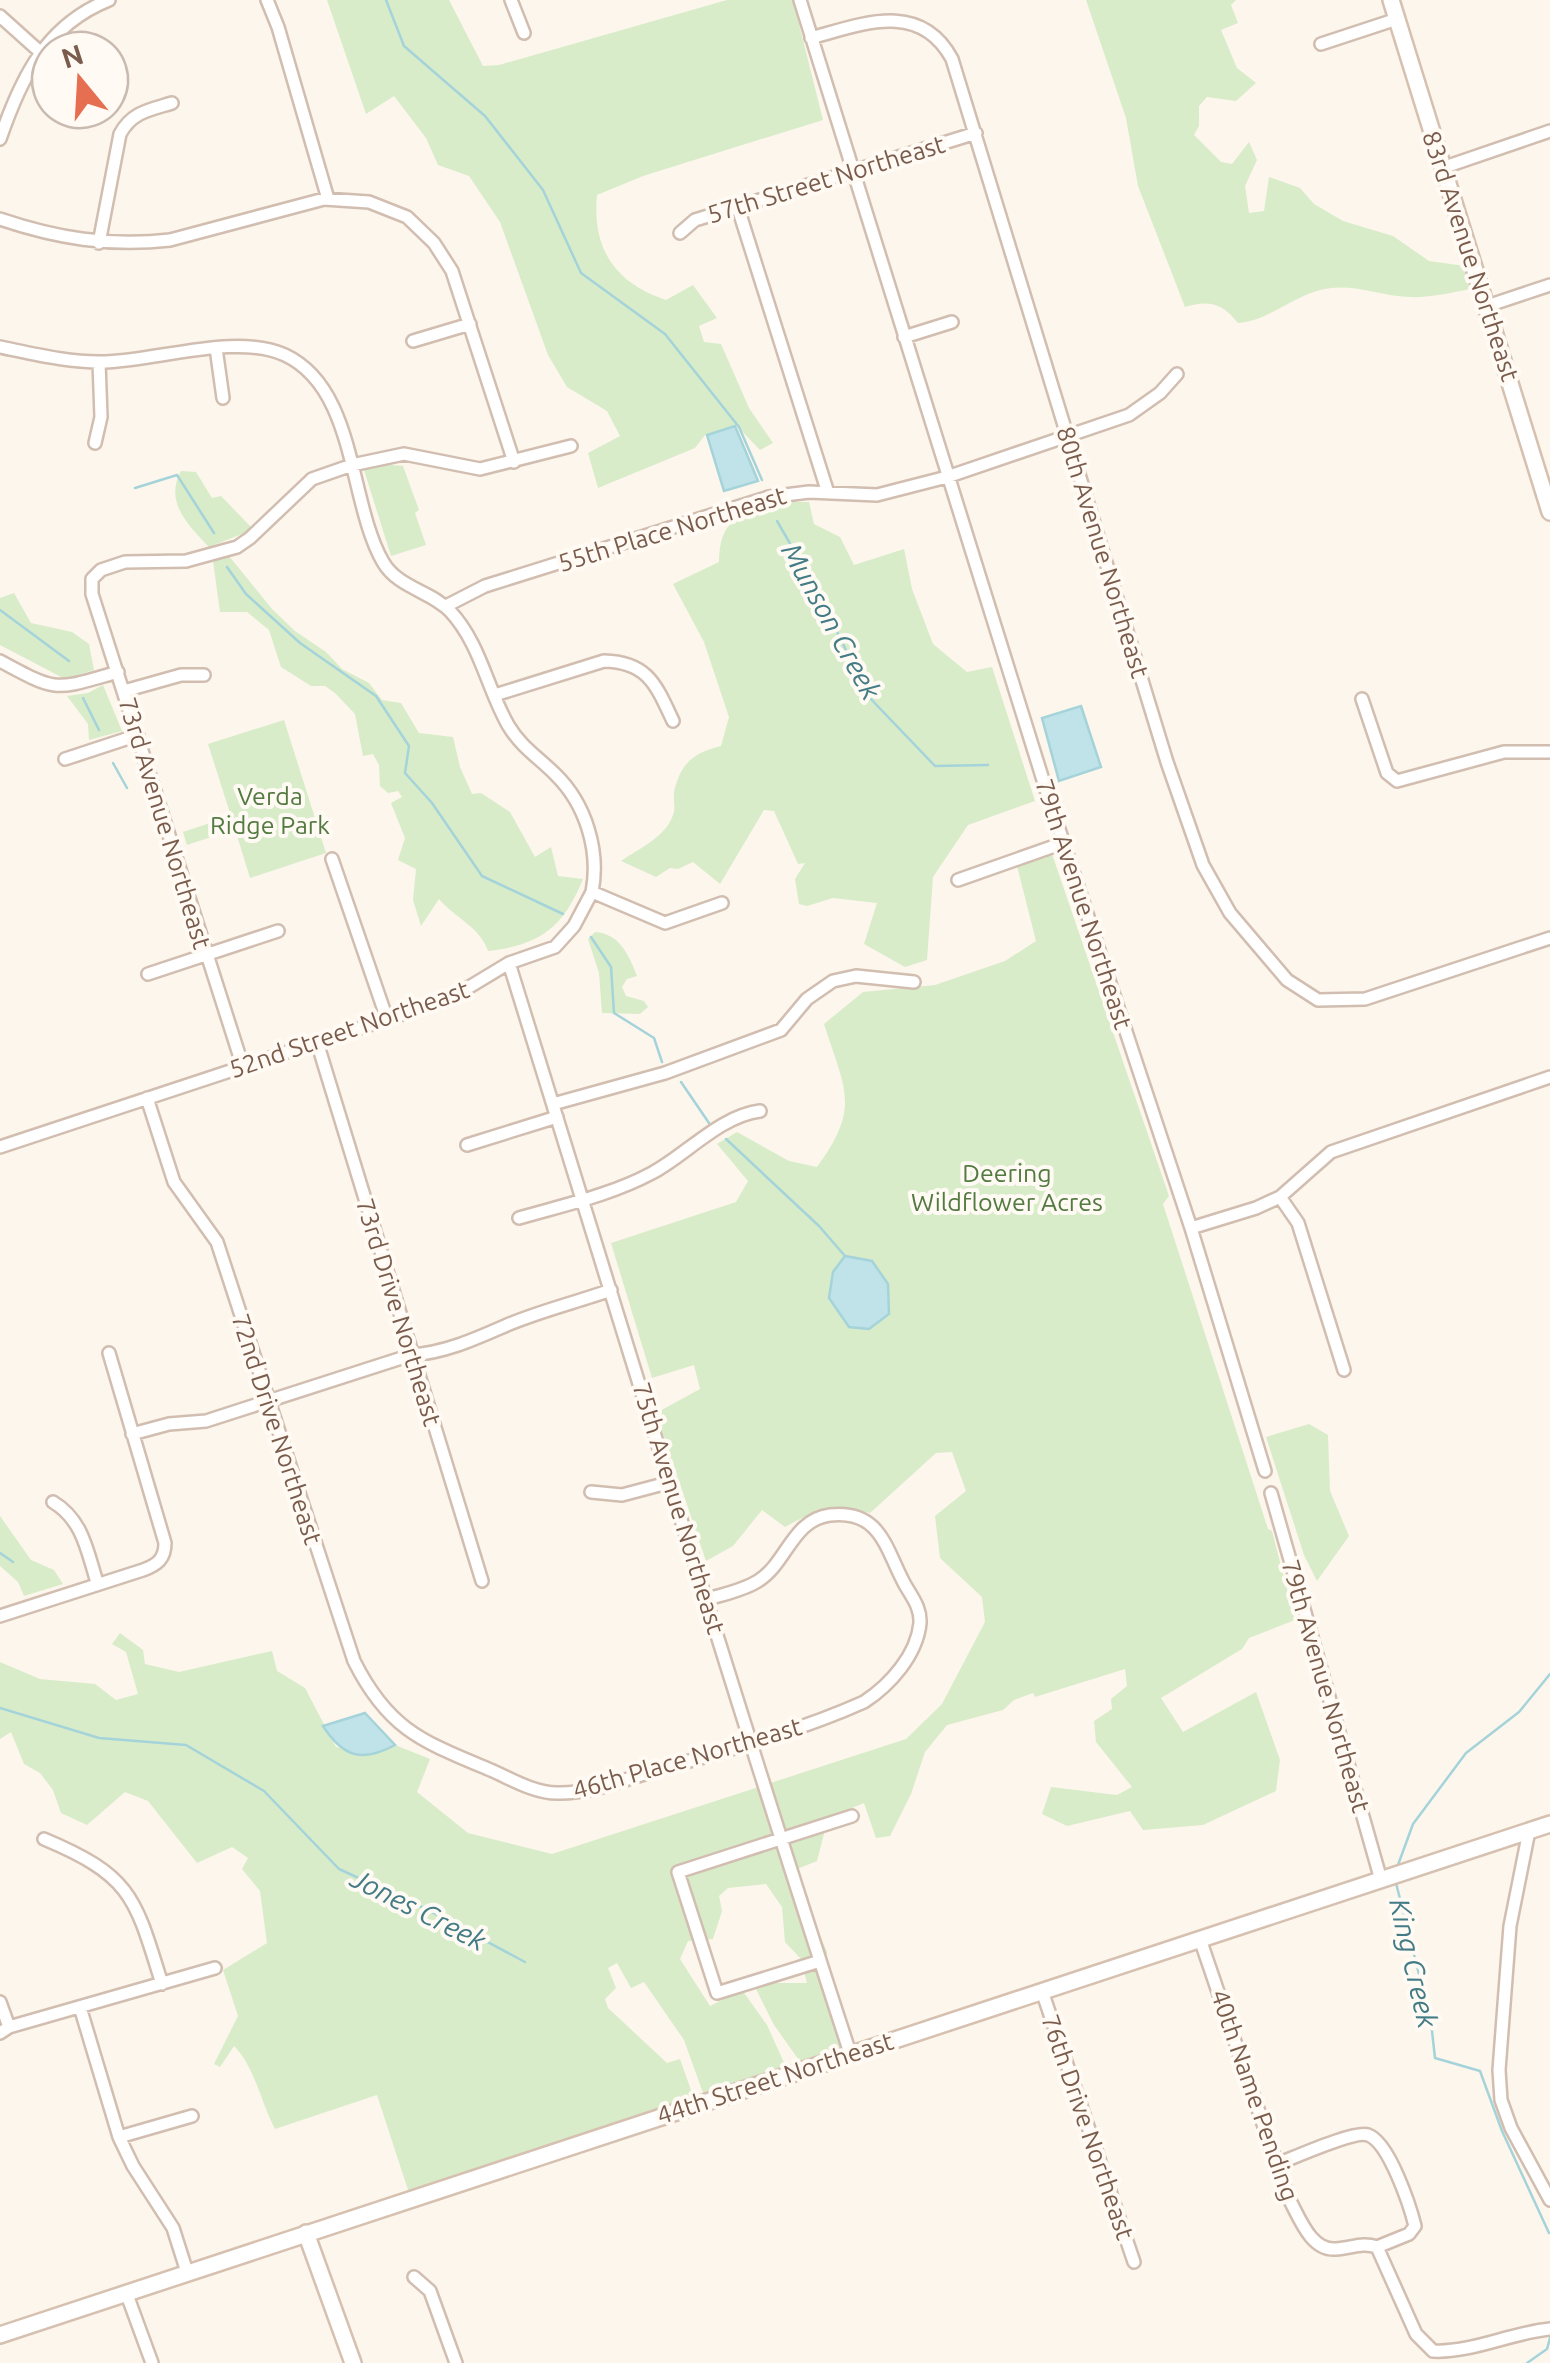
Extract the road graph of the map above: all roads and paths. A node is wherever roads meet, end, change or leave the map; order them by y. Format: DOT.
graph roads {
  1 [pos="109,0"];
  2 [pos="267,0"];
  3 [pos="512,0"];
  4 [pos="800,0"];
  5 [pos="1391,0"];
  6 [pos="0,16"];
  7 [pos="1396,20"];
  8 [pos="61,30"];
  9 [pos="524,33"];
  10 [pos="812,38"];
  11 [pos="30,44"];
  12 [pos="1321,44"];
  13 [pos="30,69"];
  14 [pos="172,103"];
  15 [pos="1550,131"];
  16 [pos="976,133"];
  17 [pos="0,139"];
  18 [pos="1442,168"];
  19 [pos="854,172"];
  20 [pos="328,199"];
  21 [pos="738,208"];
  22 [pos="0,219"];
  23 [pos="680,233"];
  24 [pos="99,242"];
  25 [pos="1550,285"];
  26 [pos="1487,306"];
  27 [pos="952,322"];
  28 [pos="470,324"];
  29 [pos="904,337"];
  30 [pos="413,340"];
  31 [pos="0,347"];
  32 [pos="216,348"];
  33 [pos="99,362"];
  34 [pos="1177,374"];
  35 [pos="223,398"];
  36 [pos="1068,437"];
  37 [pos="94,443"];
  38 [pos="572,446"];
  39 [pos="514,462"];
  40 [pos="352,465"];
  41 [pos="947,477"];
  42 [pos="828,493"];
  43 [pos="1550,512"];
  44 [pos="446,606"];
  45 [pos="0,662"];
  46 [pos="118,672"];
  47 [pos="204,675"];
  48 [pos="124,691"];
  49 [pos="495,695"];
  50 [pos="1362,699"];
  51 [pos="672,720"];
  52 [pos="138,735"];
  53 [pos="1550,752"];
  54 [pos="66,759"];
  55 [pos="1064,843"];
  56 [pos="332,859"];
  57 [pos="958,880"];
  58 [pos="592,892"];
  59 [pos="722,902"];
  60 [pos="278,931"];
  61 [pos="1550,938"];
  62 [pos="205,955"];
  63 [pos="509,963"];
  64 [pos="148,974"];
  65 [pos="914,982"];
  66 [pos="387,1019"];
  67 [pos="316,1042"];
  68 [pos="243,1066"];
  69 [pos="1550,1077"];
  70 [pos="148,1098"];
  71 [pos="555,1111"];
  72 [pos="760,1111"];
  73 [pos="467,1145"];
  74 [pos="0,1147"];
  75 [pos="1280,1197"];
  76 [pos="583,1200"];
  77 [pos="520,1218"];
  78 [pos="1190,1228"];
  79 [pos="611,1290"];
  80 [pos="109,1353"];
  81 [pos="411,1355"];
  82 [pos="1344,1370"];
  83 [pos="267,1402"];
  84 [pos="132,1434"];
  85 [pos="1265,1471"];
  86 [pos="671,1482"];
  87 [pos="591,1492"];
  88 [pos="1271,1493"];
  89 [pos="53,1502"];
  90 [pos="482,1581"];
  91 [pos="97,1582"];
  92 [pos="708,1599"];
  93 [pos="0,1616"];
  94 [pos="429,1744"];
  95 [pos="750,1744"];
  96 [pos="852,1816"];
  97 [pos="1550,1824"];
  98 [pos="1528,1830"];
  99 [pos="781,1838"];
  100 [pos="44,1839"];
  101 [pos="1381,1880"];
  102 [pos="1200,1939"];
  103 [pos="820,1961"];
  104 [pos="215,1968"];
  105 [pos="162,1984"];
  106 [pos="1042,1991"];
  107 [pos="0,2002"];
  108 [pos="80,2006"];
  109 [pos="4,2030"];
  110 [pos="850,2052"];
  111 [pos="192,2116"];
  112 [pos="118,2137"];
  113 [pos="1277,2164"];
  114 [pos="1550,2200"];
  115 [pos="306,2233"];
  116 [pos="1377,2246"];
  117 [pos="1134,2262"];
  118 [pos="187,2272"];
  119 [pos="414,2277"];
  120 [pos="126,2292"];
  121 [pos="1548,2329"];
  122 [pos="0,2335"];
  123 [pos="152,2363"];
  124 [pos="353,2363"];
  125 [pos="456,2363"];
  1 -- 8 [label="street"];
  2 -- 20 [label="street"];
  3 -- 9 [label="street"];
  4 -- 10 [label="street, 79th Avenue Northeast"];
  5 -- 7 [label="street, 83rd Avenue Northeast"];
  6 -- 11 [label="street"];
  7 -- 12 [label="street"];
  7 -- 18 [label="street, 83rd Avenue Northeast"];
  10 -- 16 [label="street, 80th Avenue Northeast"];
  10 -- 19 [label="street, 79th Avenue Northeast"];
  13 -- 17 [label="street"];
  14 -- 24 [label="street"];
  15 -- 18 [label="street"];
  16 -- 19 [label="street, 57th Street Northeast"];
  16 -- 36 [label="street, 80th Avenue Northeast"];
  18 -- 26 [label="street, 83rd Avenue Northeast"];
  19 -- 21 [label="street, 57th Street Northeast"];
  19 -- 29 [label="street, 79th Avenue Northeast"];
  20 -- 24 [label="street"];
  20 -- 28 [label="street"];
  21 -- 23 [label="street, 57th Street Northeast"];
  21 -- 42 [label="street"];
  22 -- 24 [label="street"];
  25 -- 26 [label="street"];
  26 -- 43 [label="street, 83rd Avenue Northeast"];
  27 -- 29 [label="street"];
  28 -- 30 [label="street"];
  28 -- 39 [label="street"];
  29 -- 41 [label="street, 79th Avenue Northeast"];
  31 -- 33 [label="street"];
  32 -- 33 [label="street"];
  32 -- 35 [label="street"];
  32 -- 40 [label="street"];
  33 -- 37 [label="street"];
  34 -- 36 [label="street, 55th Place Northeast"];
  36 -- 41 [label="street, 55th Place Northeast"];
  36 -- 61 [label="street, 80th Avenue Northeast"];
  38 -- 39 [label="street"];
  39 -- 40 [label="street"];
  40 -- 44 [label="street"];
  40 -- 46 [label="street, 73rd Avenue Northeast"];
  41 -- 42 [label="street, 55th Place Northeast"];
  41 -- 55 [label="street, 79th Avenue Northeast"];
  42 -- 44 [label="street, 55th Place Northeast"];
  44 -- 49 [label="street"];
  45 -- 46 [label="street"];
  46 -- 48 [label="street, 73rd Avenue Northeast"];
  47 -- 48 [label="street"];
  48 -- 52 [label="street, 73rd Avenue Northeast"];
  49 -- 51 [label="street"];
  49 -- 58 [label="street"];
  50 -- 53 [label="street"];
  52 -- 54 [label="street"];
  52 -- 62 [label="street, 73rd Avenue Northeast"];
  55 -- 57 [label="street"];
  55 -- 78 [label="street, 79th Avenue Northeast"];
  56 -- 66 [label="street"];
  58 -- 59 [label="street"];
  58 -- 63 [label="street, 52nd Street Northeast"];
  60 -- 62 [label="street"];
  62 -- 64 [label="street"];
  62 -- 68 [label="street, 73rd Avenue Northeast"];
  63 -- 66 [label="street, 52nd Street Northeast"];
  63 -- 71 [label="street, 75th Avenue Northeast"];
  65 -- 71 [label="street"];
  66 -- 67 [label="street, 52nd Street Northeast"];
  67 -- 68 [label="street, 52nd Street Northeast"];
  67 -- 81 [label="street, 73rd Drive Northeast"];
  68 -- 70 [label="street, 52nd Street Northeast"];
  69 -- 75 [label="street"];
  70 -- 74 [label="street, 52nd Street Northeast"];
  70 -- 83 [label="street, 72nd Drive Northeast"];
  71 -- 73 [label="street"];
  71 -- 76 [label="street, 75th Avenue Northeast"];
  72 -- 76 [label="street"];
  75 -- 78 [label="street"];
  75 -- 82 [label="street"];
  76 -- 77 [label="street"];
  76 -- 79 [label="street, 75th Avenue Northeast"];
  78 -- 85 [label="street, 79th Avenue Northeast"];
  79 -- 81 [label="street"];
  79 -- 86 [label="street, 75th Avenue Northeast"];
  80 -- 84 [label="street"];
  81 -- 83 [label="street"];
  81 -- 90 [label="street, 73rd Drive Northeast"];
  83 -- 84 [label="street"];
  83 -- 94 [label="street, 72nd Drive Northeast"];
  84 -- 91 [label="street"];
  86 -- 87 [label="street"];
  86 -- 92 [label="street, 75th Avenue Northeast"];
  88 -- 101 [label="street, 79th Avenue Northeast"];
  89 -- 91 [label="street"];
  91 -- 93 [label="street"];
  92 -- 95 [label="street, 75th Avenue Northeast"];
  92 -- 95 [label="street, 46th Place Northeast"];
  94 -- 95 [label="street, 46th Place Northeast"];
  95 -- 99 [label="street, 75th Avenue Northeast"];
  96 -- 99 [label="street"];
  97 -- 98 [label="street, 44th Street Northeast"];
  98 -- 101 [label="street, 44th Street Northeast"];
  98 -- 114 [label="street"];
  99 -- 103 [label="street, 75th Avenue Northeast"];
  99 -- 103 [label="street"];
  100 -- 105 [label="street"];
  101 -- 102 [label="street, 44th Street Northeast"];
  102 -- 106 [label="street, 44th Street Northeast"];
  102 -- 113 [label="street, 40th Name Pending"];
  103 -- 110 [label="street, 75th Avenue Northeast"];
  104 -- 105 [label="street"];
  105 -- 108 [label="street"];
  106 -- 110 [label="street, 44th Street Northeast"];
  106 -- 117 [label="street, 76th Drive Northeast"];
  107 -- 109 [label="street"];
  108 -- 109 [label="street"];
  108 -- 112 [label="street"];
  110 -- 115 [label="street, 44th Street Northeast"];
  111 -- 112 [label="street"];
  112 -- 118 [label="street"];
  113 -- 116 [label="street, 40th Name Pending"];
  113 -- 116 [label="street"];
  115 -- 118 [label="street, 44th Street Northeast"];
  115 -- 124 [label="street"];
  116 -- 121 [label="street"];
  118 -- 120 [label="street, 44th Street Northeast"];
  119 -- 125 [label="street"];
  120 -- 122 [label="street, 44th Street Northeast"];
  120 -- 123 [label="street"];
}
